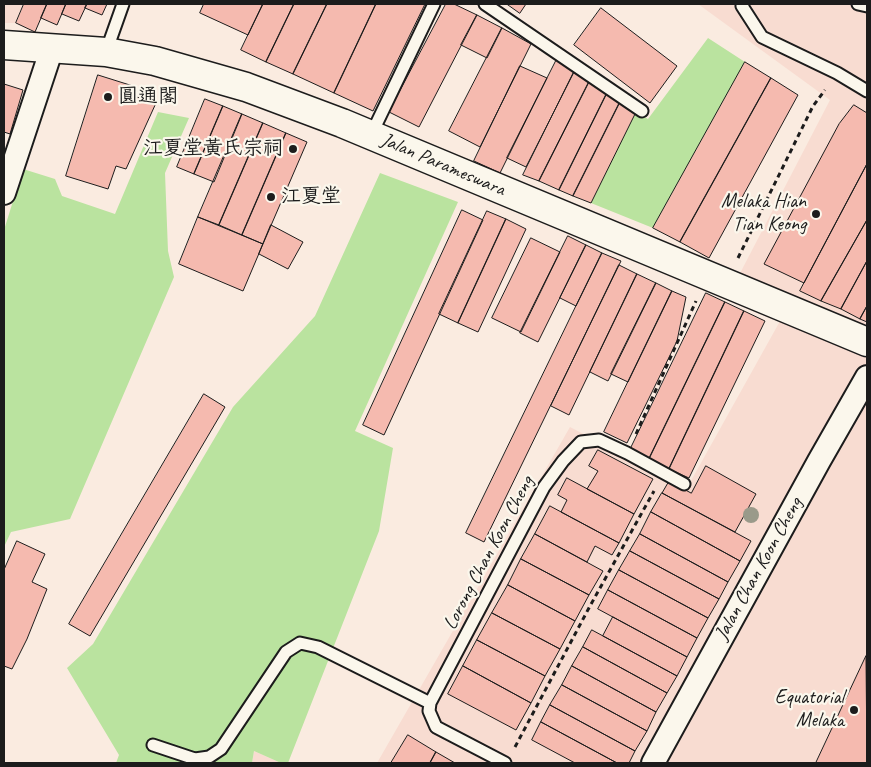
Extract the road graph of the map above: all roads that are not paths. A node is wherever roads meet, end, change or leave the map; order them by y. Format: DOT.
graph roads {
  1 [pos="123,4"];
  2 [pos="434,4"];
  3 [pos="485,4"];
  4 [pos="743,4"];
  5 [pos="858,4"];
  6 [pos="867,6"];
  7 [pos="4,44"];
  8 [pos="52,48"];
  9 [pos="106,52"];
  10 [pos="867,91"];
  11 [pos="642,111"];
  12 [pos="371,135"];
  13 [pos="4,193"];
  14 [pos="867,342"];
  15 [pos="867,377"];
  16 [pos="684,484"];
  17 [pos="430,703"];
  18 [pos="153,745"];
  19 [pos="508,759"];
  20 [pos="653,763"];
  1 -- 9 [label="lane"];
  2 -- 12 [label="lane"];
  3 -- 11 [label="lane"];
  4 -- 10 [label="lane"];
  5 -- 6 [label="lane"];
  7 -- 8 [label="main road, Jalan Parameswara"];
  8 -- 9 [label="main road, Jalan Parameswara"];
  8 -- 13 [label="street"];
  9 -- 12 [label="main road, Jalan Parameswara"];
  12 -- 14 [label="main road, Jalan Parameswara"];
  15 -- 20 [label="street, Jalan Chan Koon Cheng"];
  16 -- 17 [label="lane, Lorong Chan Koon Cheng"];
  17 -- 18 [label="lane"];
  17 -- 19 [label="lane"];
}
